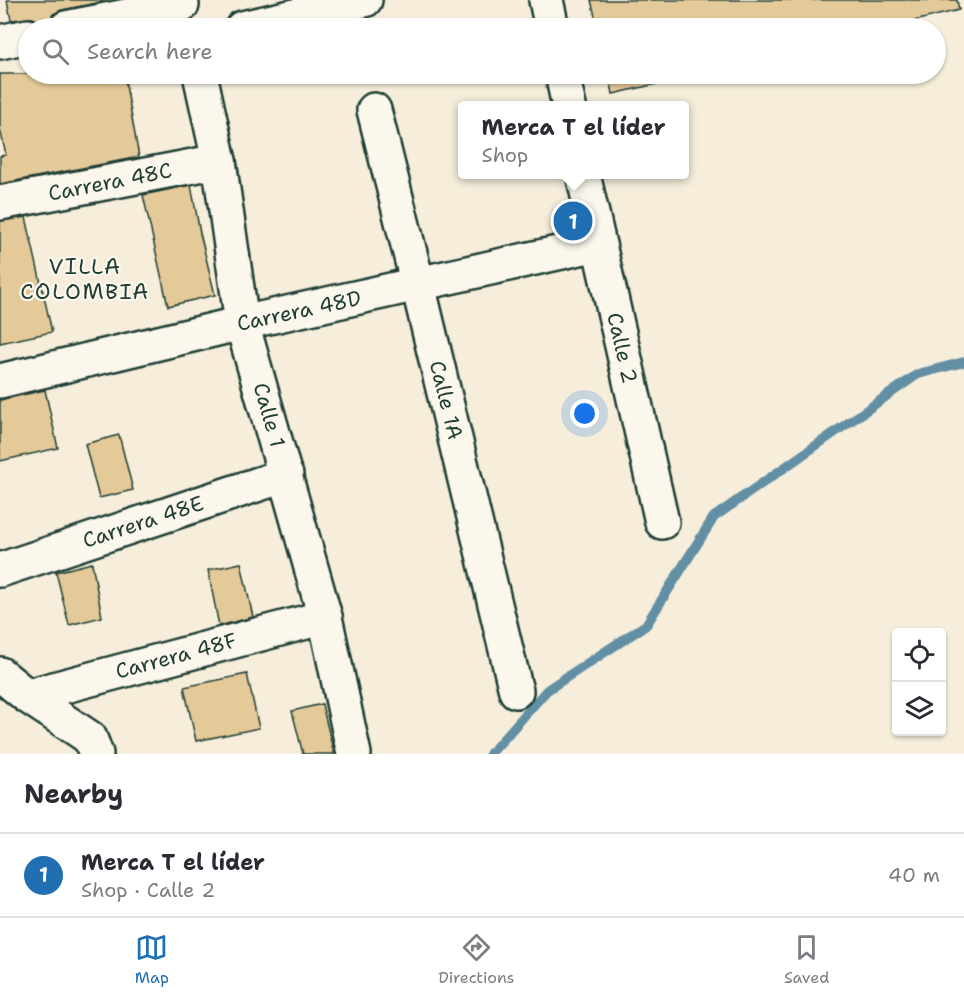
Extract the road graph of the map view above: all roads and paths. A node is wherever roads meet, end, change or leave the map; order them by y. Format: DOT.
graph roads {
  1 [pos="365,0"];
  2 [pos="546,0"];
  3 [pos="184,11"];
  4 [pos="135,18"];
  5 [pos="286,18"];
  6 [pos="550,18"];
  7 [pos="18,38"];
  8 [pos="0,42"];
  9 [pos="202,84"];
  10 [pos="564,84"];
  11 [pos="568,101"];
  12 [pos="374,111"];
  13 [pos="219,161"];
  14 [pos="584,179"];
  15 [pos="0,203"];
  16 [pos="598,244"];
  17 [pos="418,285"];
  18 [pos="242,323"];
  19 [pos="0,381"];
  20 [pos="286,475"];
  21 [pos="662,522"];
  22 [pos="0,570"];
  23 [pos="325,617"];
  24 [pos="0,674"];
  25 [pos="516,691"];
  26 [pos="27,696"];
  27 [pos="96,754"];
  28 [pos="354,754"];
  1 -- 5 [label="street"];
  2 -- 6 [label="street"];
  3 -- 4 [label="street"];
  7 -- 8 [label="street"];
  9 -- 13 [label="street, Calle 1"];
  10 -- 11 [label="street"];
  12 -- 17 [label="street, Calle 1A"];
  13 -- 15 [label="street, Carrera 48C"];
  13 -- 18 [label="street, Calle 1"];
  14 -- 16 [label="street, Calle 2"];
  16 -- 17 [label="street, Carrera 48D"];
  16 -- 21 [label="street, Calle 2"];
  17 -- 18 [label="street, Carrera 48D"];
  17 -- 25 [label="street, Calle 1A"];
  18 -- 19 [label="street, Carrera 48D"];
  18 -- 20 [label="street, Calle 1"];
  20 -- 22 [label="street, Carrera 48E"];
  20 -- 23 [label="street, Calle 1"];
  23 -- 26 [label="street, Carrera 48F"];
  23 -- 28 [label="street, Calle 1"];
  24 -- 26 [label="street"];
  26 -- 27 [label="street"];
}
